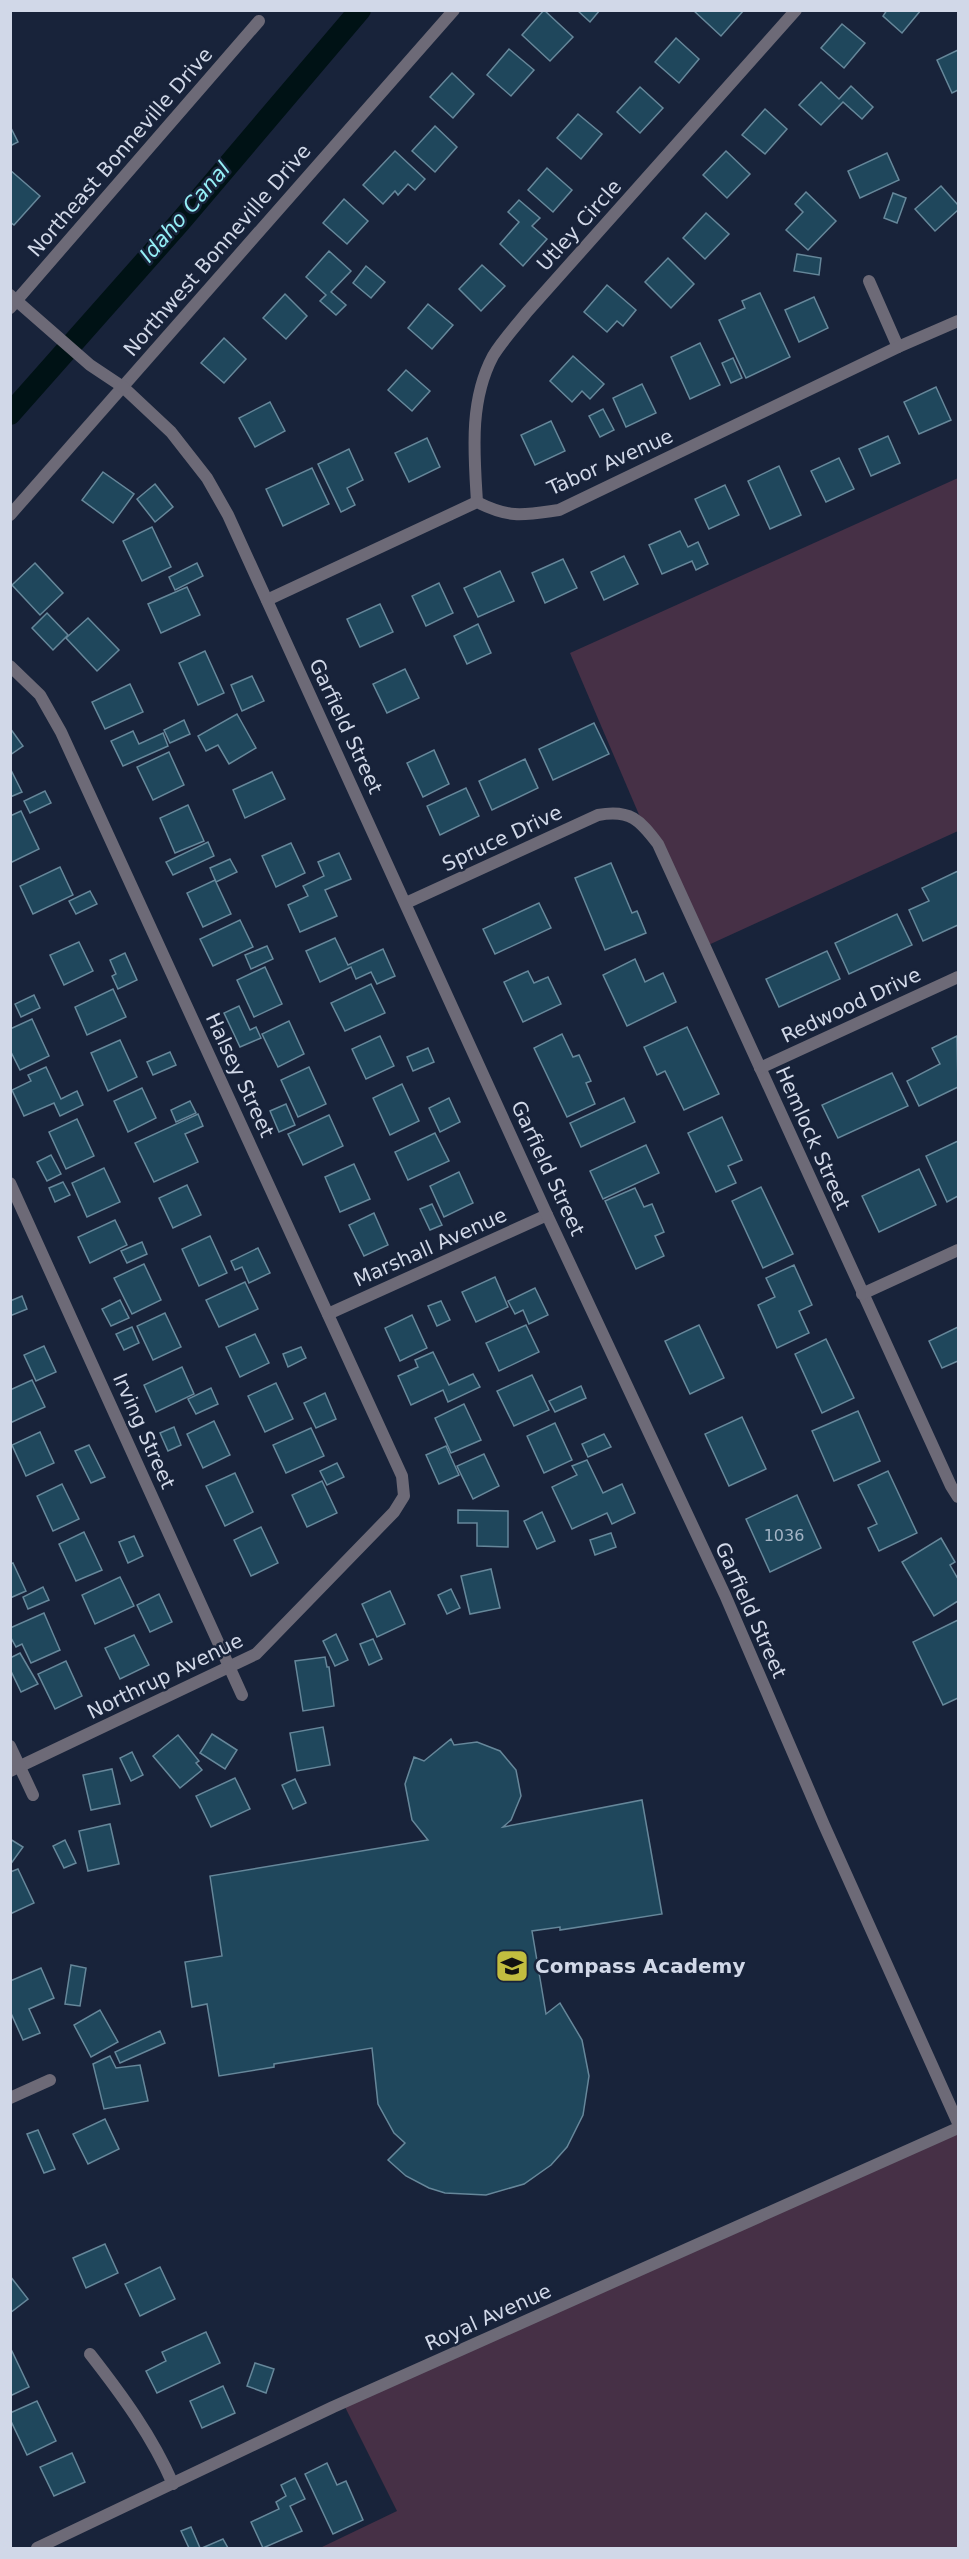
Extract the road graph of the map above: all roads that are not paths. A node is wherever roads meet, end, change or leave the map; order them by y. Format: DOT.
graph roads {
  1 [pos="454,10"];
  2 [pos="796,10"];
  3 [pos="259,21"];
  4 [pos="869,281"];
  5 [pos="13,302"];
  6 [pos="958,321"];
  7 [pos="898,347"];
  8 [pos="123,387"];
  9 [pos="477,502"];
  10 [pos="10,516"];
  11 [pos="267,600"];
  12 [pos="10,666"];
  13 [pos="615,812"];
  14 [pos="406,903"];
  15 [pos="958,977"];
  16 [pos="760,1068"];
  17 [pos="10,1183"];
  18 [pos="548,1215"];
  19 [pos="958,1251"];
  20 [pos="862,1294"];
  21 [pos="328,1314"];
  22 [pos="958,1497"];
  23 [pos="394,1512"];
  24 [pos="229,1668"];
  25 [pos="242,1695"];
  26 [pos="10,1746"];
  27 [pos="15,1769"];
  28 [pos="33,1796"];
  29 [pos="50,2080"];
  30 [pos="10,2098"];
  31 [pos="958,2122"];
  32 [pos="958,2128"];
  33 [pos="90,2354"];
  34 [pos="172,2484"];
  35 [pos="37,2548"];
  1 -- 8 [label="street, Northwest Bonneville Drive"];
  2 -- 9 [label="street, Utley Circle"];
  3 -- 5 [label="street, Northeast Bonneville Drive"];
  4 -- 7 [label="street"];
  5 -- 8 [label="street, Garfield Street"];
  6 -- 7 [label="street, Tabor Avenue"];
  7 -- 9 [label="street, Tabor Avenue"];
  8 -- 10 [label="street, Northwest Bonneville Drive"];
  8 -- 11 [label="street, Garfield Street"];
  9 -- 11 [label="street"];
  11 -- 14 [label="street, Garfield Street"];
  12 -- 21 [label="street, Halsey Street"];
  13 -- 14 [label="street, Spruce Drive"];
  13 -- 16 [label="street, Hemlock Street"];
  14 -- 18 [label="street, Garfield Street"];
  15 -- 16 [label="street, Redwood Drive"];
  16 -- 20 [label="street, Hemlock Street"];
  17 -- 24 [label="street, Irving Street"];
  18 -- 21 [label="street, Marshall Avenue"];
  18 -- 31 [label="street, Garfield Street"];
  19 -- 20 [label="street"];
  20 -- 22 [label="street, Hemlock Street"];
  21 -- 23 [label="street, Halsey Street"];
  23 -- 24 [label="street, Northrup Avenue"];
  24 -- 25 [label="street, Irving Street"];
  24 -- 27 [label="street, Northrup Avenue"];
  26 -- 27 [label="street"];
  27 -- 28 [label="street"];
  29 -- 30 [label="street"];
  32 -- 34 [label="street, Royal Avenue"];
  33 -- 34 [label="street"];
  34 -- 35 [label="street, Royal Avenue"];
}
